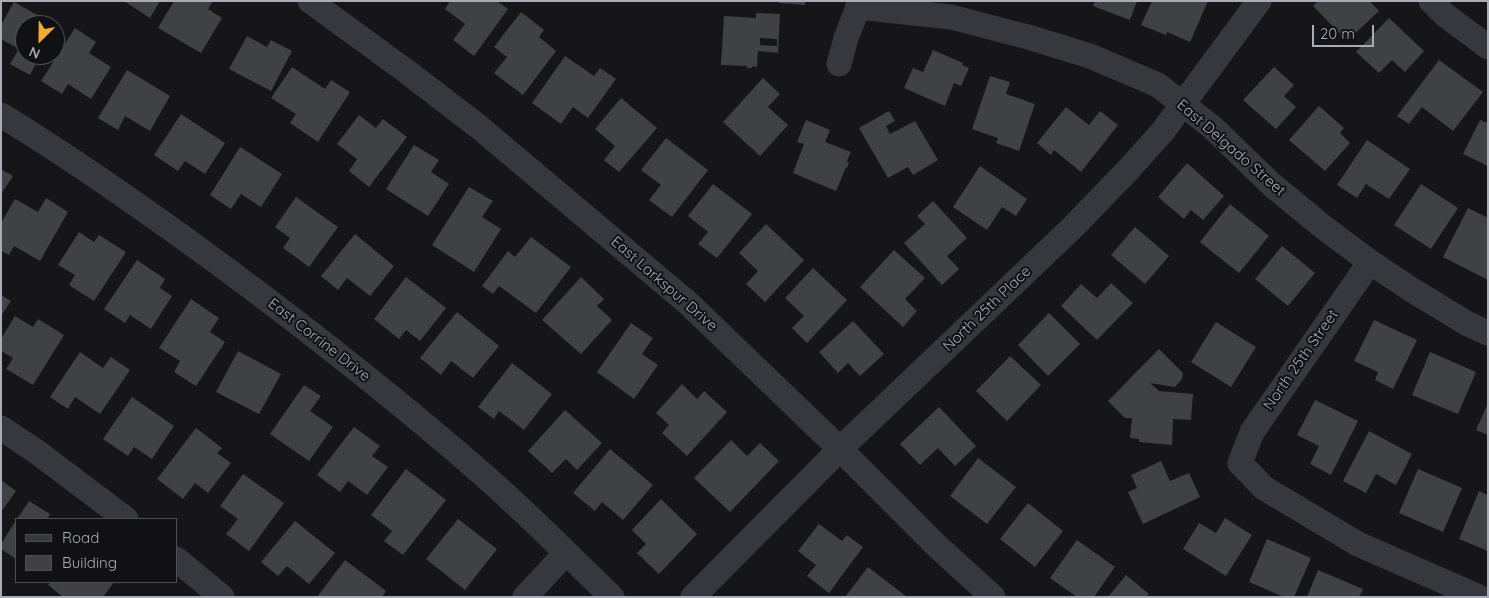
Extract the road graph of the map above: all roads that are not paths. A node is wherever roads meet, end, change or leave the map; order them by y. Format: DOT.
graph roads {
  1 [pos="310,1"];
  2 [pos="1259,1"];
  3 [pos="1431,1"];
  4 [pos="858,4"];
  5 [pos="1484,38"];
  6 [pos="840,64"];
  7 [pos="1183,105"];
  8 [pos="1,115"];
  9 [pos="1370,262"];
  10 [pos="1488,333"];
  11 [pos="1,428"];
  12 [pos="840,449"];
  13 [pos="125,518"];
  14 [pos="566,553"];
  15 [pos="178,561"];
  16 [pos="222,597"];
  17 [pos="525,597"];
  18 [pos="612,597"];
  19 [pos="693,597"];
  20 [pos="993,597"];
  21 [pos="1479,597"];
  1 -- 12 [label="street, East Larkspur Drive"];
  2 -- 7 [label="street, North 25th Place"];
  3 -- 5 [label="street"];
  4 -- 6 [label="street"];
  4 -- 7 [label="street, East Delgado Street"];
  7 -- 9 [label="street, East Delgado Street"];
  7 -- 12 [label="street, North 25th Place"];
  8 -- 14 [label="street, East Corrine Drive"];
  9 -- 10 [label="street, East Delgado Street"];
  9 -- 21 [label="street, North 25th Street"];
  11 -- 13 [label="street"];
  12 -- 19 [label="street, North 25th Place"];
  12 -- 20 [label="street, East Larkspur Drive"];
  14 -- 17 [label="street"];
  14 -- 18 [label="street, East Corrine Drive"];
  15 -- 16 [label="street"];
}
